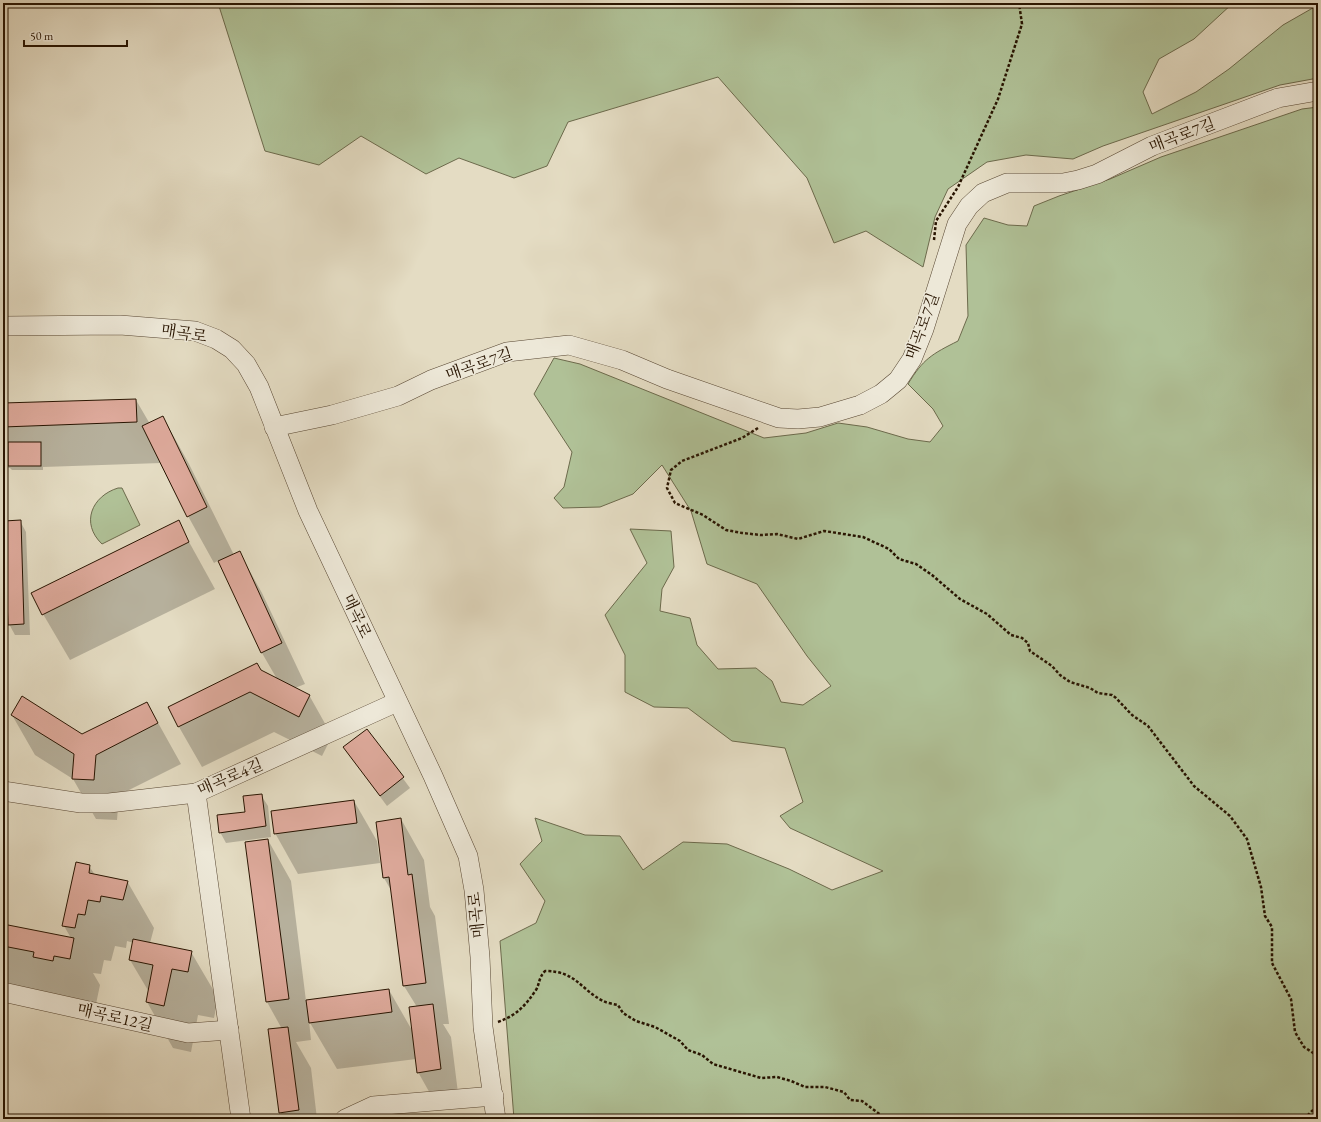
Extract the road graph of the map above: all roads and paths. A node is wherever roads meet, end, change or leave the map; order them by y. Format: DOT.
graph roads {
  1 [pos="1019,3"];
  2 [pos="1318,91"];
  3 [pos="934,242"];
  4 [pos="3,326"];
  5 [pos="775,416"];
  6 [pos="274,427"];
  7 [pos="397,702"];
  8 [pos="3,791"];
  9 [pos="196,793"];
  10 [pos="3,992"];
  11 [pos="483,1027"];
  12 [pos="229,1030"];
  13 [pos="1318,1056"];
  14 [pos="494,1096"];
  15 [pos="1318,1105"];
  16 [pos="241,1119"];
  17 [pos="344,1119"];
  18 [pos="496,1119"];
  19 [pos="886,1119"];
  20 [pos="1304,1119"];
  1 -- 3 [label="path"];
  2 -- 5 [label="street, 매곡로7길"];
  4 -- 6 [label="street, 매곡로"];
  5 -- 6 [label="street, 매곡로7길"];
  5 -- 13 [label="path"];
  6 -- 7 [label="street, 매곡로"];
  7 -- 9 [label="street, 매곡로4길"];
  7 -- 11 [label="street, 매곡로"];
  8 -- 9 [label="street, 매곡로4길"];
  9 -- 12 [label="street"];
  10 -- 12 [label="street, 매곡로12길"];
  11 -- 14 [label="street, 매곡로"];
  11 -- 19 [label="path"];
  12 -- 16 [label="street"];
  14 -- 17 [label="street"];
  14 -- 18 [label="street, 매곡로"];
  15 -- 20 [label="path"];
}
